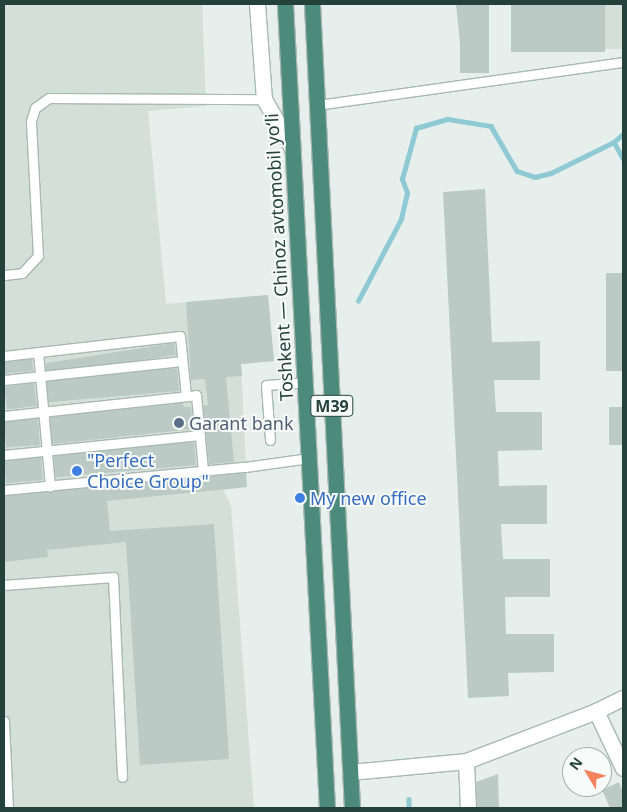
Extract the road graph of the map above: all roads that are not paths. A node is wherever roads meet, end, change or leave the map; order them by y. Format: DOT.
graph roads {
  1 [pos="257,4"];
  2 [pos="284,4"];
  3 [pos="312,4"];
  4 [pos="623,62"];
  5 [pos="264,99"];
  6 [pos="317,105"];
  7 [pos="292,148"];
  8 [pos="4,275"];
  9 [pos="38,352"];
  10 [pos="4,356"];
  11 [pos="182,361"];
  12 [pos="40,376"];
  13 [pos="4,380"];
  14 [pos="305,382"];
  15 [pos="186,396"];
  16 [pos="43,412"];
  17 [pos="4,416"];
  18 [pos="200,435"];
  19 [pos="270,440"];
  20 [pos="47,450"];
  21 [pos="4,455"];
  22 [pos="309,458"];
  23 [pos="203,471"];
  24 [pos="50,486"];
  25 [pos="4,490"];
  26 [pos="4,585"];
  27 [pos="623,698"];
  28 [pos="596,711"];
  29 [pos="4,721"];
  30 [pos="466,761"];
  31 [pos="623,768"];
  32 [pos="350,772"];
  33 [pos="122,777"];
  34 [pos="8,808"];
  35 [pos="327,808"];
  36 [pos="352,808"];
  37 [pos="468,808"];
  1 -- 5 [label="street, M39"];
  2 -- 7 [label="highway, Toshkent — Chinoz avtomobil yoʻli / M39"];
  3 -- 6 [label="highway, M39"];
  4 -- 6 [label="lane"];
  5 -- 7 [label="street, M39"];
  5 -- 8 [label="lane"];
  6 -- 32 [label="highway, M39"];
  7 -- 14 [label="highway, Toshkent — Chinoz avtomobil yoʻli / M39"];
  9 -- 10 [label="lane"];
  9 -- 11 [label="lane"];
  9 -- 12 [label="lane"];
  11 -- 12 [label="lane"];
  11 -- 15 [label="lane"];
  12 -- 13 [label="lane"];
  12 -- 16 [label="lane"];
  14 -- 19 [label="lane"];
  14 -- 22 [label="highway, Toshkent — Chinoz avtomobil yoʻli / M39"];
  15 -- 16 [label="lane"];
  15 -- 18 [label="lane"];
  16 -- 17 [label="lane"];
  16 -- 20 [label="lane"];
  18 -- 20 [label="lane"];
  18 -- 23 [label="lane"];
  20 -- 21 [label="lane"];
  20 -- 24 [label="lane"];
  22 -- 23 [label="lane"];
  22 -- 35 [label="highway, Toshkent — Chinoz avtomobil yoʻli / M39"];
  23 -- 24 [label="lane"];
  24 -- 25 [label="lane"];
  26 -- 33 [label="lane"];
  27 -- 28 [label="street"];
  28 -- 30 [label="street"];
  28 -- 31 [label="street"];
  29 -- 34 [label="lane"];
  30 -- 32 [label="street"];
  30 -- 37 [label="street"];
  32 -- 36 [label="highway, M39"];
}
